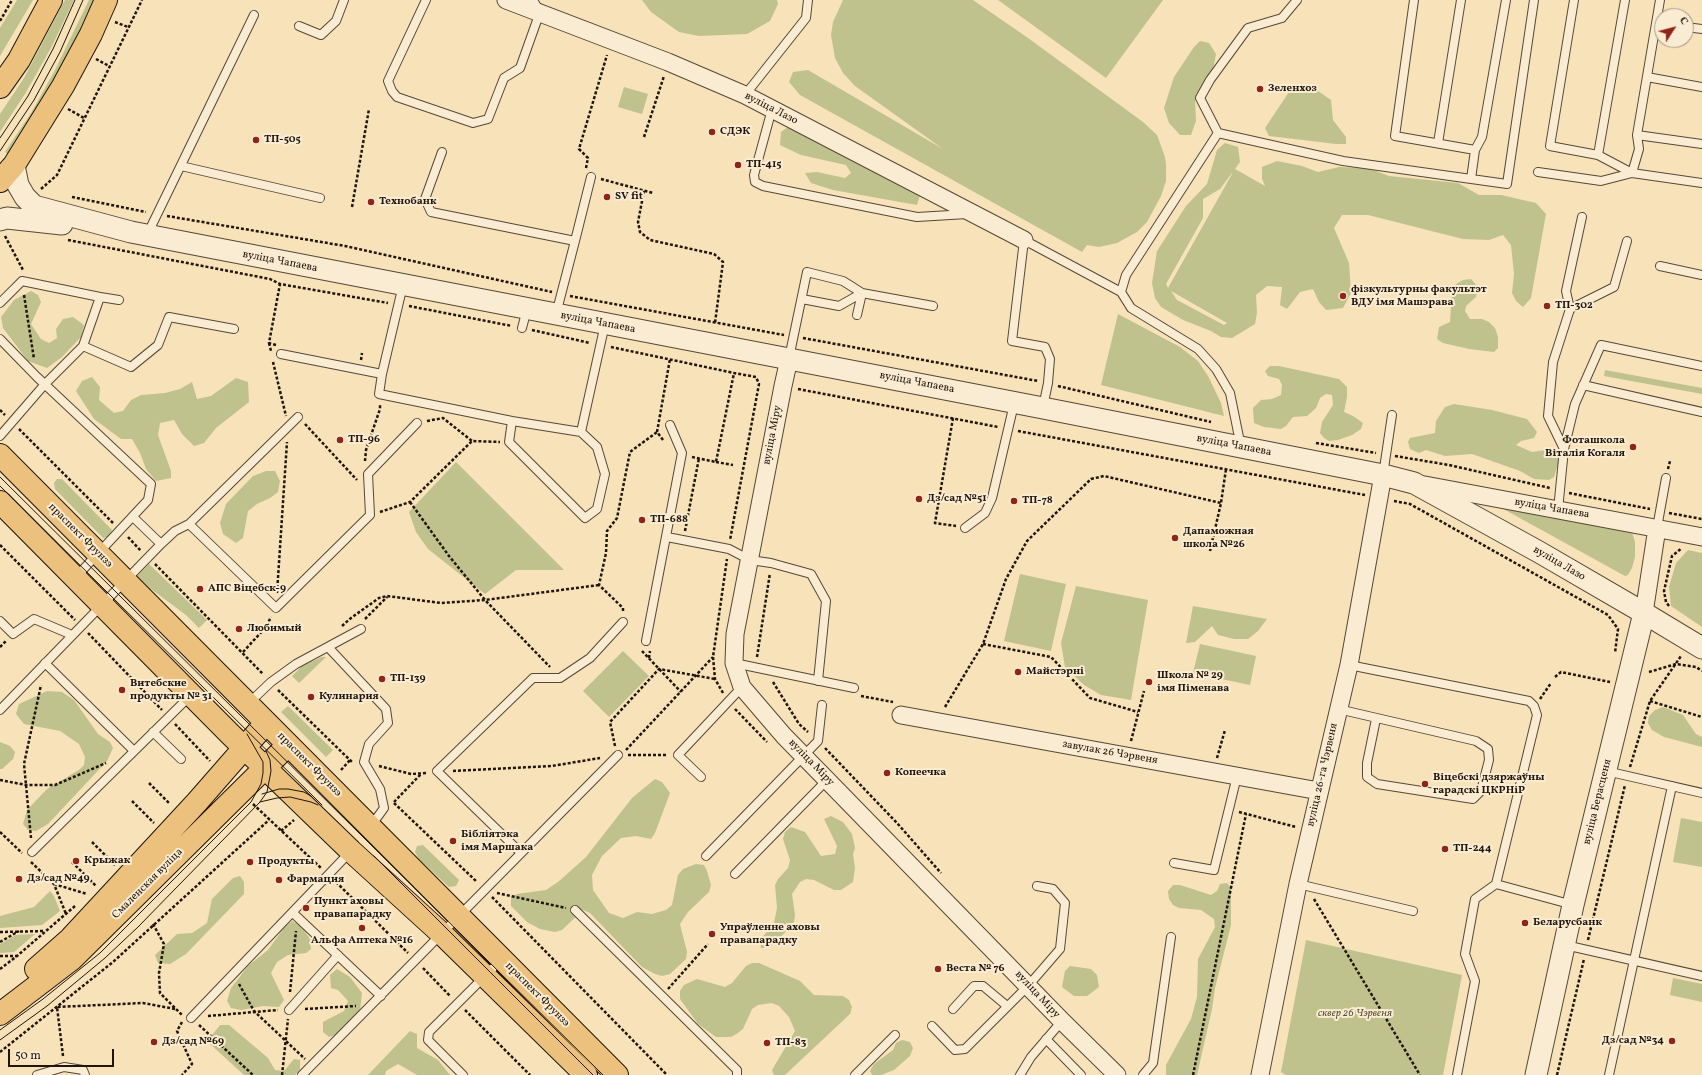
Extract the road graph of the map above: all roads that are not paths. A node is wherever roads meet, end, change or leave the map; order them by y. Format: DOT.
graph roads {
  1 [pos="51,0"];
  2 [pos="344,0"];
  3 [pos="426,0"];
  4 [pos="506,0"];
  5 [pos="808,0"];
  6 [pos="1297,0"];
  7 [pos="1414,0"];
  8 [pos="1461,0"];
  9 [pos="1506,0"];
  10 [pos="1534,0"];
  11 [pos="1574,0"];
  12 [pos="1625,0"];
  13 [pos="536,6"];
  14 [pos="109,10"];
  15 [pos="254,15"];
  16 [pos="299,26"];
  17 [pos="1654,44"];
  18 [pos="1646,77"];
  19 [pos="0,87"];
  20 [pos="1702,87"];
  21 [pos="745,95"];
  22 [pos="772,109"];
  23 [pos="1218,133"];
  24 [pos="1637,135"];
  25 [pos="1438,143"];
  26 [pos="1702,144"];
  27 [pos="1475,150"];
  28 [pos="442,152"];
  29 [pos="1598,155"];
  30 [pos="14,164"];
  31 [pos="181,166"];
  32 [pos="1538,172"];
  33 [pos="1632,173"];
  34 [pos="591,177"];
  35 [pos="1471,179"];
  36 [pos="0,181"];
  37 [pos="1702,183"];
  38 [pos="320,198"];
  39 [pos="972,213"];
  40 [pos="1582,216"];
  41 [pos="2,227"];
  42 [pos="139,234"];
  43 [pos="1024,240"];
  44 [pos="1627,240"];
  45 [pos="575,241"];
  46 [pos="1660,266"];
  47 [pos="1702,275"];
  48 [pos="1122,292"];
  49 [pos="862,293"];
  50 [pos="401,295"];
  51 [pos="100,297"];
  52 [pos="802,299"];
  53 [pos="118,300"];
  54 [pos="0,303"];
  55 [pos="933,306"];
  56 [pos="1570,309"];
  57 [pos="556,315"];
  58 [pos="857,315"];
  59 [pos="605,324"];
  60 [pos="234,329"];
  61 [pos="0,339"];
  62 [pos="82,346"];
  63 [pos="281,350"];
  64 [pos="789,359"];
  65 [pos="1702,366"];
  66 [pos="382,374"];
  67 [pos="45,384"];
  68 [pos="1583,385"];
  69 [pos="1014,403"];
  70 [pos="1043,408"];
  71 [pos="1702,412"];
  72 [pos="1392,415"];
  73 [pos="298,417"];
  74 [pos="512,421"];
  75 [pos="417,423"];
  76 [pos="670,426"];
  77 [pos="581,432"];
  78 [pos="0,436"];
  79 [pos="1240,438"];
  80 [pos="1564,449"];
  81 [pos="0,456"];
  82 [pos="1667,474"];
  83 [pos="1383,475"];
  84 [pos="1414,483"];
  85 [pos="0,502"];
  86 [pos="1558,510"];
  87 [pos="133,517"];
  88 [pos="189,524"];
  89 [pos="965,528"];
  90 [pos="1657,528"];
  91 [pos="667,537"];
  92 [pos="1702,537"];
  93 [pos="160,544"];
  94 [pos="98,554"];
  95 [pos="750,560"];
  96 [pos="76,577"];
  97 [pos="124,581"];
  98 [pos="102,604"];
  99 [pos="1644,613"];
  100 [pos="0,621"];
  101 [pos="622,622"];
  102 [pos="361,629"];
  103 [pos="72,636"];
  104 [pos="649,642"];
  105 [pos="328,647"];
  106 [pos="1702,648"];
  107 [pos="45,663"];
  108 [pos="734,663"];
  109 [pos="1349,665"];
  110 [pos="818,681"];
  111 [pos="742,687"];
  112 [pos="854,688"];
  113 [pos="192,694"];
  114 [pos="247,704"];
  115 [pos="822,705"];
  116 [pos="899,708"];
  117 [pos="1338,709"];
  118 [pos="0,710"];
  119 [pos="1376,719"];
  120 [pos="266,723"];
  121 [pos="153,732"];
  122 [pos="288,745"];
  123 [pos="244,747"];
  124 [pos="134,751"];
  125 [pos="618,755"];
  126 [pos="803,756"];
  127 [pos="181,759"];
  128 [pos="266,767"];
  129 [pos="1606,771"];
  130 [pos="1237,776"];
  131 [pos="700,777"];
  132 [pos="827,780"];
  133 [pos="1672,786"];
  134 [pos="1319,791"];
  135 [pos="1702,793"];
  136 [pos="371,827"];
  137 [pos="351,851"];
  138 [pos="520,852"];
  139 [pos="30,856"];
  140 [pos="706,856"];
  141 [pos="1174,863"];
  142 [pos="735,874"];
  143 [pos="1496,884"];
  144 [pos="1302,885"];
  145 [pos="1037,886"];
  146 [pos="1573,905"];
  147 [pos="575,910"];
  148 [pos="1414,911"];
  149 [pos="293,913"];
  150 [pos="459,916"];
  151 [pos="442,934"];
  152 [pos="1171,938"];
  153 [pos="1565,945"];
  154 [pos="338,955"];
  155 [pos="502,959"];
  156 [pos="1634,961"];
  157 [pos="485,976"];
  158 [pos="1702,976"];
  159 [pos="1028,986"];
  160 [pos="381,996"];
  161 [pos="0,998"];
  162 [pos="1007,1006"];
  163 [pos="953,1009"];
  164 [pos="289,1010"];
  165 [pos="0,1014"];
  166 [pos="191,1018"];
  167 [pos="1062,1021"];
  168 [pos="932,1026"];
  169 [pos="895,1035"];
  170 [pos="1046,1039"];
  171 [pos="37,1075"];
  172 [pos="85,1075"];
  173 [pos="302,1075"];
  174 [pos="463,1075"];
  175 [pos="586,1075"];
  176 [pos="617,1075"];
  177 [pos="737,1075"];
  178 [pos="855,1075"];
  179 [pos="1020,1075"];
  180 [pos="1081,1075"];
  181 [pos="1117,1075"];
  182 [pos="1143,1075"];
  183 [pos="1260,1075"];
  184 [pos="1457,1075"];
  185 [pos="1536,1075"];
  186 [pos="1609,1075"];
  1 -- 19 [label="main road"];
  2 -- 16 [label="lane"];
  3 -- 13 [label="lane"];
  4 -- 13 [label="street, вуліца Лазо"];
  5 -- 21 [label="lane"];
  6 -- 23 [label="lane"];
  7 -- 25 [label="lane"];
  8 -- 25 [label="lane"];
  9 -- 27 [label="lane"];
  10 -- 35 [label="lane"];
  11 -- 29 [label="lane"];
  12 -- 29 [label="lane"];
  13 -- 21 [label="street, вуліца Лазо"];
  14 -- 30 [label="main road"];
  15 -- 31 [label="lane"];
  17 -- 18 [label="lane"];
  18 -- 20 [label="lane"];
  18 -- 24 [label="lane"];
  21 -- 22 [label="street, вуліца Лазо"];
  22 -- 39 [label="street, вуліца Лазо"];
  22 -- 39 [label="lane"];
  23 -- 35 [label="lane"];
  23 -- 48 [label="lane"];
  24 -- 26 [label="lane"];
  24 -- 33 [label="lane"];
  25 -- 27 [label="lane"];
  27 -- 35 [label="lane"];
  28 -- 45 [label="lane"];
  29 -- 33 [label="lane"];
  30 -- 36 [label="main road"];
  30 -- 42 [label="street, вуліца Чапаева"];
  31 -- 38 [label="lane"];
  31 -- 42 [label="lane"];
  32 -- 33 [label="lane"];
  33 -- 37 [label="lane"];
  34 -- 45 [label="lane"];
  39 -- 43 [label="street, вуліца Лазо"];
  40 -- 56 [label="lane"];
  41 -- 42 [label="street, вуліца Чапаева"];
  42 -- 50 [label="street, вуліца Чапаева"];
  43 -- 48 [label="lane"];
  43 -- 70 [label="lane"];
  44 -- 56 [label="lane"];
  45 -- 57 [label="lane"];
  46 -- 47 [label="lane"];
  48 -- 79 [label="lane"];
  49 -- 52 [label="lane"];
  49 -- 52 [label="lane"];
  49 -- 55 [label="lane"];
  49 -- 58 [label="lane"];
  50 -- 57 [label="street, вуліца Чапаева"];
  50 -- 66 [label="lane"];
  51 -- 53 [label="lane"];
  51 -- 54 [label="lane"];
  51 -- 62 [label="lane"];
  52 -- 64 [label="lane"];
  56 -- 80 [label="lane"];
  57 -- 59 [label="street, вуліца Чапаева"];
  59 -- 64 [label="street, вуліца Чапаева"];
  59 -- 77 [label="lane"];
  60 -- 62 [label="lane"];
  61 -- 67 [label="lane"];
  62 -- 67 [label="lane"];
  63 -- 66 [label="lane"];
  64 -- 69 [label="street, вуліца Чапаева"];
  64 -- 95 [label="street, вуліца Міру"];
  65 -- 68 [label="lane"];
  66 -- 74 [label="lane"];
  67 -- 78 [label="lane"];
  67 -- 87 [label="lane"];
  68 -- 71 [label="lane"];
  68 -- 80 [label="lane"];
  69 -- 70 [label="street, вуліца Чапаева"];
  69 -- 89 [label="lane"];
  70 -- 79 [label="street, вуліца Чапаева"];
  72 -- 83 [label="lane"];
  73 -- 88 [label="lane"];
  74 -- 77 [label="lane"];
  74 -- 77 [label="lane"];
  75 -- 88 [label="lane"];
  76 -- 91 [label="lane"];
  79 -- 83 [label="street, вуліца Чапаева"];
  80 -- 86 [label="lane"];
  81 -- 94 [label="main road, праспект Фрунзэ"];
  82 -- 90 [label="lane"];
  83 -- 84 [label="street, вуліца Чапаева"];
  83 -- 109 [label="street, вуліца 26-га Чэрвеня"];
  84 -- 86 [label="street, вуліца Чапаева"];
  84 -- 99 [label="street, вуліца Лазо"];
  85 -- 96 [label="main road, праспект Фрунзэ"];
  86 -- 90 [label="street, вуліца Чапаева"];
  87 -- 93 [label="lane"];
  87 -- 94 [label="lane"];
  88 -- 93 [label="lane"];
  90 -- 92 [label="street, вуліца Чапаева"];
  90 -- 99 [label="street, вуліца Берасценя"];
  91 -- 95 [label="lane"];
  91 -- 104 [label="lane"];
  93 -- 97 [label="lane"];
  94 -- 96 [label="lane"];
  94 -- 97 [label="main road, праспект Фрунзэ"];
  95 -- 108 [label="street, вуліца Міру"];
  95 -- 110 [label="lane"];
  96 -- 98 [label="main road, праспект Фрунзэ"];
  97 -- 98 [label="lane"];
  97 -- 114 [label="main road, праспект Фрунзэ"];
  98 -- 103 [label="lane"];
  98 -- 113 [label="main road, праспект Фрунзэ"];
  99 -- 106 [label="street, вуліца Лазо"];
  99 -- 129 [label="street, вуліца Берасценя"];
  100 -- 103 [label="lane"];
  101 -- 138 [label="lane"];
  102 -- 105 [label="lane"];
  103 -- 107 [label="lane"];
  105 -- 114 [label="lane"];
  105 -- 136 [label="lane"];
  107 -- 118 [label="lane"];
  107 -- 124 [label="lane"];
  108 -- 110 [label="lane"];
  108 -- 111 [label="street, вуліца Міру"];
  109 -- 117 [label="street, вуліца 26-га Чэрвеня"];
  109 -- 143 [label="lane"];
  110 -- 112 [label="lane"];
  111 -- 126 [label="street, вуліца Міру"];
  111 -- 131 [label="lane"];
  113 -- 121 [label="lane"];
  113 -- 123 [label="main road, праспект Фрунзэ"];
  114 -- 120 [label="main road, праспект Фрунзэ"];
  115 -- 126 [label="lane"];
  116 -- 130 [label="street, завулак 26 Чэрвеня"];
  117 -- 119 [label="lane"];
  117 -- 134 [label="street, вуліца 26-га Чэрвеня"];
  119 -- 119 [label="lane"];
  120 -- 122 [label="main road, праспект Фрунзэ"];
  120 -- 123 [label="main road, Смаленская вуліца"];
  121 -- 124 [label="lane"];
  121 -- 127 [label="lane"];
  122 -- 128 [label="main road, Смаленская вуліца"];
  122 -- 136 [label="main road, праспект Фрунзэ"];
  123 -- 128 [label="main road, праспект Фрунзэ"];
  123 -- 161 [label="main road, Смаленская вуліца"];
  124 -- 139 [label="lane"];
  125 -- 138 [label="lane"];
  126 -- 132 [label="street, вуліца Міру"];
  126 -- 140 [label="lane"];
  128 -- 137 [label="main road, праспект Фрунзэ"];
  128 -- 165 [label="main road, Смаленская вуліца"];
  129 -- 133 [label="lane"];
  129 -- 146 [label="street, вуліца Берасценя"];
  130 -- 134 [label="street, завулак 26 Чэрвеня"];
  130 -- 141 [label="lane"];
  132 -- 142 [label="lane"];
  132 -- 159 [label="street, вуліца Міру"];
  133 -- 135 [label="lane"];
  133 -- 156 [label="lane"];
  134 -- 144 [label="street, вуліца 26-га Чэрвеня"];
  136 -- 150 [label="main road, праспект Фрунзэ"];
  137 -- 149 [label="lane"];
  137 -- 151 [label="main road, праспект Фрунзэ"];
  138 -- 150 [label="lane"];
  143 -- 146 [label="lane"];
  143 -- 184 [label="lane"];
  144 -- 148 [label="lane"];
  144 -- 183 [label="street, вуліца 26-га Чэрвеня"];
  145 -- 159 [label="lane"];
  146 -- 153 [label="street, вуліца Берасценя"];
  147 -- 177 [label="lane"];
  149 -- 154 [label="lane"];
  149 -- 166 [label="lane"];
  150 -- 151 [label="lane"];
  150 -- 155 [label="main road, праспект Фрунзэ"];
  151 -- 157 [label="main road, праспект Фрунзэ"];
  151 -- 160 [label="lane"];
  152 -- 182 [label="lane"];
  153 -- 156 [label="lane"];
  153 -- 185 [label="street, вуліца Берасценя"];
  154 -- 160 [label="lane"];
  154 -- 164 [label="lane"];
  155 -- 157 [label="lane"];
  155 -- 176 [label="main road, праспект Фрунзэ"];
  156 -- 158 [label="lane"];
  156 -- 186 [label="lane"];
  157 -- 174 [label="lane"];
  157 -- 175 [label="main road, праспект Фрунзэ"];
  159 -- 162 [label="lane"];
  159 -- 167 [label="street, вуліца Міру"];
  160 -- 173 [label="lane"];
  162 -- 163 [label="lane"];
  162 -- 168 [label="lane"];
  167 -- 170 [label="lane"];
  167 -- 181 [label="street, вуліца Міру"];
  169 -- 178 [label="lane"];
  170 -- 179 [label="lane"];
  170 -- 180 [label="lane"];
  171 -- 172 [label="lane"];
}
